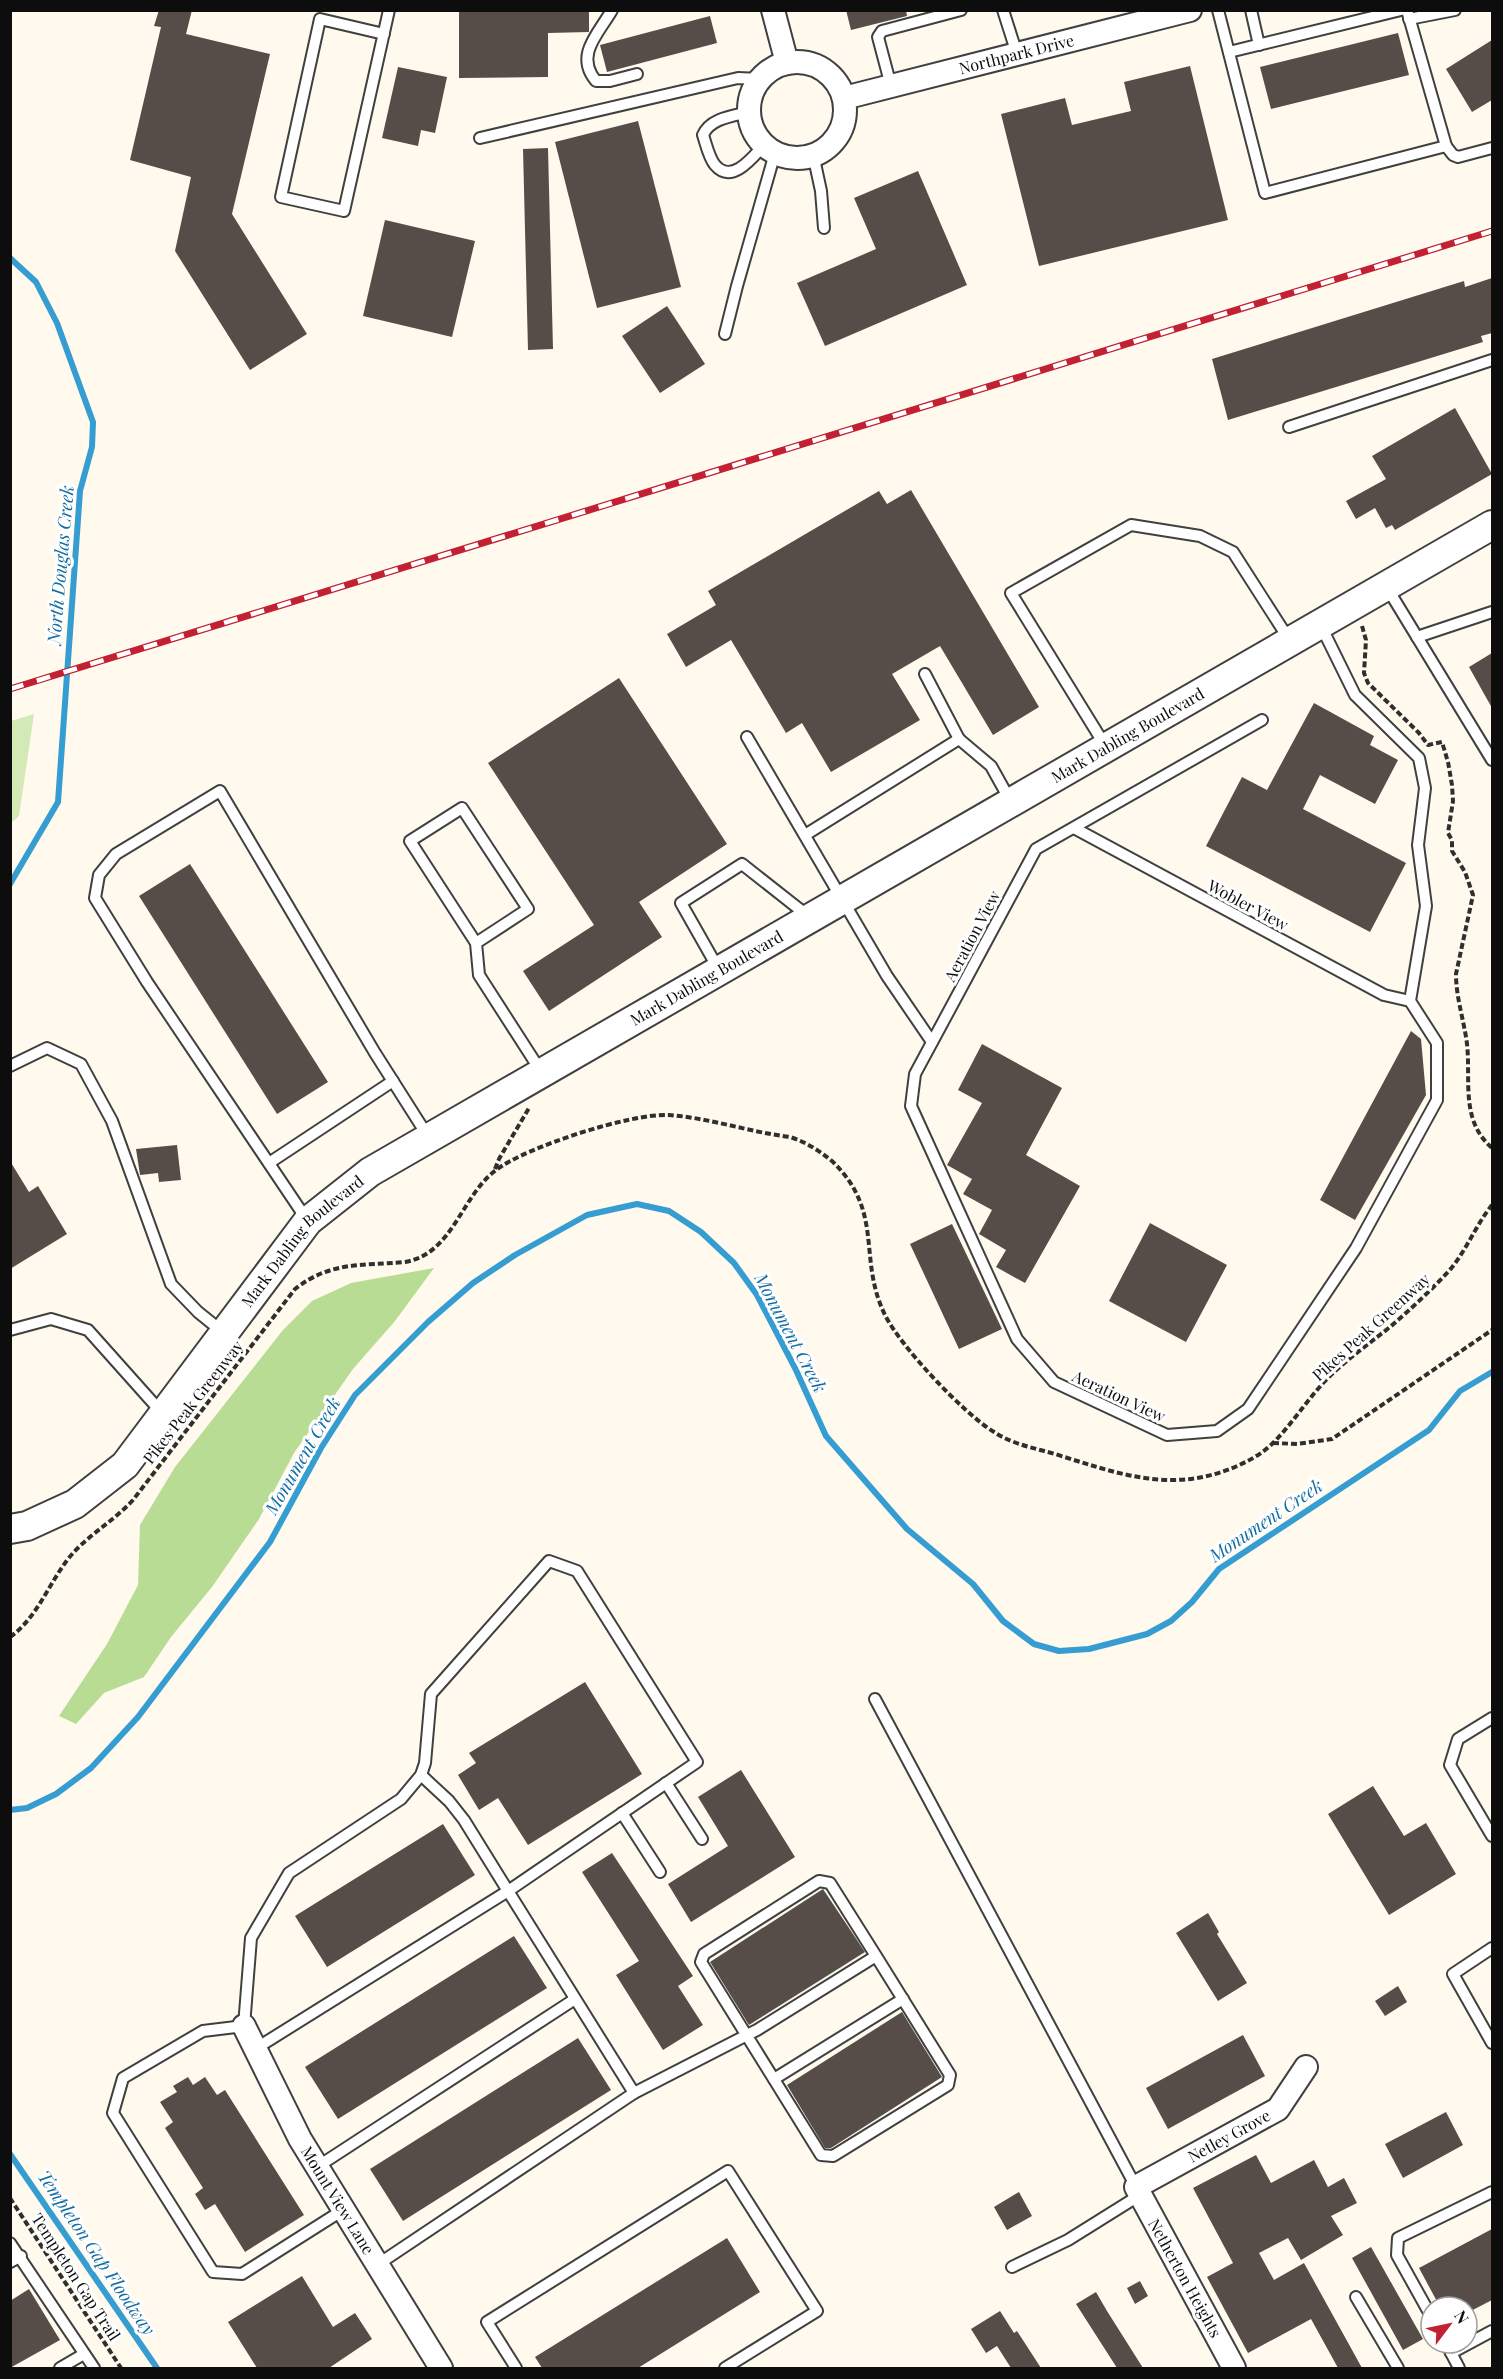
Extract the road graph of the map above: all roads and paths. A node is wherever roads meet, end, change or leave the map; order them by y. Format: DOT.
graph roads {
  1 [pos="389,10"];
  2 [pos="612,10"];
  3 [pos="773,10"];
  4 [pos="961,10"];
  5 [pos="1003,10"];
  6 [pos="1190,10"];
  7 [pos="1218,10"];
  8 [pos="1251,10"];
  9 [pos="1401,10"];
  10 [pos="1455,10"];
  11 [pos="1408,15"];
  12 [pos="384,34"];
  13 [pos="1259,45"];
  14 [pos="1229,51"];
  15 [pos="1017,54"];
  16 [pos="787,63"];
  17 [pos="637,74"];
  18 [pos="760,79"];
  19 [pos="891,86"];
  20 [pos="844,98"];
  21 [pos="749,112"];
  22 [pos="480,138"];
  23 [pos="1446,146"];
  24 [pos="1492,148"];
  25 [pos="770,149"];
  26 [pos="813,154"];
  27 [pos="824,228"];
  28 [pos="725,334"];
  29 [pos="1492,360"];
  30 [pos="1289,427"];
  31 [pos="1492,525"];
  32 [pos="1386,586"];
  33 [pos="1355,604"];
  34 [pos="1492,612"];
  35 [pos="1320,624"];
  36 [pos="1417,637"];
  37 [pos="1290,641"];
  38 [pos="925,674"];
  39 [pos="1262,720"];
  40 [pos="747,737"];
  41 [pos="959,739"];
  42 [pos="1106,748"];
  43 [pos="1492,760"];
  44 [pos="1011,802"];
  45 [pos="1074,828"];
  46 [pos="805,835"];
  47 [pos="843,899"];
  48 [pos="810,918"];
  49 [pos="476,943"];
  50 [pos="719,970"];
  51 [pos="1410,1001"];
  52 [pos="932,1042"];
  53 [pos="10,1066"];
  54 [pos="542,1073"];
  55 [pos="393,1081"];
  56 [pos="429,1138"];
  57 [pos="1492,1148"];
  58 [pos="269,1163"];
  59 [pos="495,1170"];
  60 [pos="1492,1205"];
  61 [pos="308,1221"];
  62 [pos="10,1330"];
  63 [pos="1492,1330"];
  64 [pos="224,1333"];
  65 [pos="164,1414"];
  66 [pos="1273,1443"];
  67 [pos="10,1529"];
  68 [pos="10,1637"];
  69 [pos="875,1699"];
  70 [pos="1492,1718"];
  71 [pos="421,1775"];
  72 [pos="666,1783"];
  73 [pos="622,1813"];
  74 [pos="1492,1836"];
  75 [pos="702,1839"];
  76 [pos="660,1872"];
  77 [pos="508,1891"];
  78 [pos="1492,1948"];
  79 [pos="876,1956"];
  80 [pos="575,1999"];
  81 [pos="903,1999"];
  82 [pos="244,2026"];
  83 [pos="747,2035"];
  84 [pos="1492,2043"];
  85 [pos="254,2049"];
  86 [pos="1306,2067"];
  87 [pos="774,2079"];
  88 [pos="634,2093"];
  89 [pos="317,2167"];
  90 [pos="1138,2191"];
  91 [pos="1492,2192"];
  92 [pos="10,2199"];
  93 [pos="343,2210"];
  94 [pos="10,2243"];
  95 [pos="21,2256"];
  96 [pos="10,2262"];
  97 [pos="376,2265"];
  98 [pos="1012,2268"];
  99 [pos="1419,2295"];
  100 [pos="1356,2297"];
  101 [pos="84,2354"];
  102 [pos="60,2368"];
  103 [pos="94,2368"];
  104 [pos="121,2368"];
  105 [pos="441,2368"];
  106 [pos="516,2368"];
  107 [pos="725,2368"];
  108 [pos="1234,2368"];
  109 [pos="1398,2368"];
  1 -- 12 [label="lane"];
  2 -- 17 [label="lane"];
  3 -- 16 [label="street"];
  4 -- 19 [label="lane"];
  5 -- 15 [label="lane"];
  6 -- 15 [label="street, Northpark Drive"];
  7 -- 14 [label="lane"];
  8 -- 13 [label="lane"];
  9 -- 13 [label="lane"];
  10 -- 11 [label="lane"];
  11 -- 23 [label="lane"];
  12 -- 12 [label="lane"];
  13 -- 14 [label="lane"];
  14 -- 23 [label="lane"];
  15 -- 19 [label="street, Northpark Drive"];
  16 -- 18 [label="street"];
  16 -- 20 [label="street"];
  18 -- 21 [label="street"];
  18 -- 22 [label="lane"];
  19 -- 20 [label="street, Northpark Drive"];
  20 -- 26 [label="street"];
  21 -- 25 [label="street"];
  21 -- 25 [label="lane"];
  23 -- 24 [label="lane"];
  25 -- 26 [label="street"];
  25 -- 28 [label="lane"];
  26 -- 27 [label="lane"];
  29 -- 30 [label="lane"];
  31 -- 32 [label="street, Mark Dabling Boulevard"];
  32 -- 33 [label="street, Mark Dabling Boulevard"];
  32 -- 36 [label="lane"];
  33 -- 35 [label="street, Mark Dabling Boulevard"];
  33 -- 57 [label="path"];
  34 -- 36 [label="lane"];
  35 -- 37 [label="street, Mark Dabling Boulevard"];
  35 -- 51 [label="lane"];
  36 -- 43 [label="lane"];
  37 -- 42 [label="street, Mark Dabling Boulevard"];
  37 -- 42 [label="lane"];
  38 -- 41 [label="lane"];
  39 -- 45 [label="lane, Aeration View"];
  40 -- 46 [label="lane"];
  41 -- 44 [label="lane"];
  41 -- 46 [label="lane"];
  42 -- 44 [label="street, Mark Dabling Boulevard"];
  44 -- 47 [label="street, Mark Dabling Boulevard"];
  45 -- 51 [label="lane, Wobler View"];
  45 -- 52 [label="lane, Aeration View"];
  46 -- 47 [label="lane"];
  47 -- 48 [label="street, Mark Dabling Boulevard"];
  47 -- 52 [label="lane"];
  48 -- 50 [label="street, Mark Dabling Boulevard"];
  48 -- 50 [label="lane"];
  49 -- 49 [label="lane"];
  49 -- 54 [label="lane"];
  50 -- 54 [label="street, Mark Dabling Boulevard"];
  51 -- 52 [label="lane, Aeration View"];
  53 -- 64 [label="lane"];
  54 -- 56 [label="street, Mark Dabling Boulevard"];
  54 -- 59 [label="path"];
  55 -- 56 [label="lane"];
  55 -- 58 [label="lane"];
  55 -- 58 [label="lane"];
  56 -- 61 [label="street, Mark Dabling Boulevard"];
  58 -- 61 [label="lane"];
  59 -- 66 [label="path, Pikes Peak Greenway"];
  59 -- 68 [label="path, Pikes Peak Greenway"];
  60 -- 66 [label="path, Pikes Peak Greenway"];
  61 -- 64 [label="street, Mark Dabling Boulevard"];
  62 -- 65 [label="lane"];
  63 -- 66 [label="path"];
  64 -- 65 [label="street, Mark Dabling Boulevard"];
  65 -- 67 [label="street, Mark Dabling Boulevard"];
  69 -- 90 [label="lane"];
  70 -- 74 [label="lane"];
  71 -- 72 [label="lane"];
  71 -- 77 [label="lane"];
  71 -- 82 [label="lane"];
  72 -- 73 [label="lane"];
  72 -- 75 [label="lane"];
  73 -- 76 [label="lane"];
  73 -- 77 [label="lane"];
  77 -- 80 [label="lane"];
  77 -- 85 [label="lane"];
  78 -- 84 [label="lane"];
  79 -- 81 [label="lane"];
  79 -- 83 [label="lane"];
  79 -- 83 [label="lane"];
  80 -- 88 [label="lane"];
  80 -- 89 [label="lane"];
  81 -- 87 [label="lane"];
  81 -- 87 [label="lane"];
  82 -- 85 [label="street, Mount View Lane"];
  82 -- 93 [label="lane"];
  83 -- 87 [label="lane"];
  83 -- 88 [label="lane"];
  85 -- 89 [label="street, Mount View Lane"];
  86 -- 90 [label="street, Netley Grove"];
  88 -- 97 [label="lane"];
  89 -- 93 [label="street, Mount View Lane"];
  90 -- 98 [label="lane"];
  90 -- 108 [label="street, Netherton Heights"];
  91 -- 99 [label="lane"];
  92 -- 104 [label="path, Templeton Gap Trail"];
  93 -- 97 [label="street, Mount View Lane"];
  94 -- 95 [label="lane"];
  95 -- 96 [label="lane"];
  95 -- 101 [label="lane"];
  97 -- 105 [label="street, Mount View Lane"];
  100 -- 109 [label="lane"];
  101 -- 102 [label="lane"];
  101 -- 103 [label="lane"];
  106 -- 107 [label="lane"];
}
